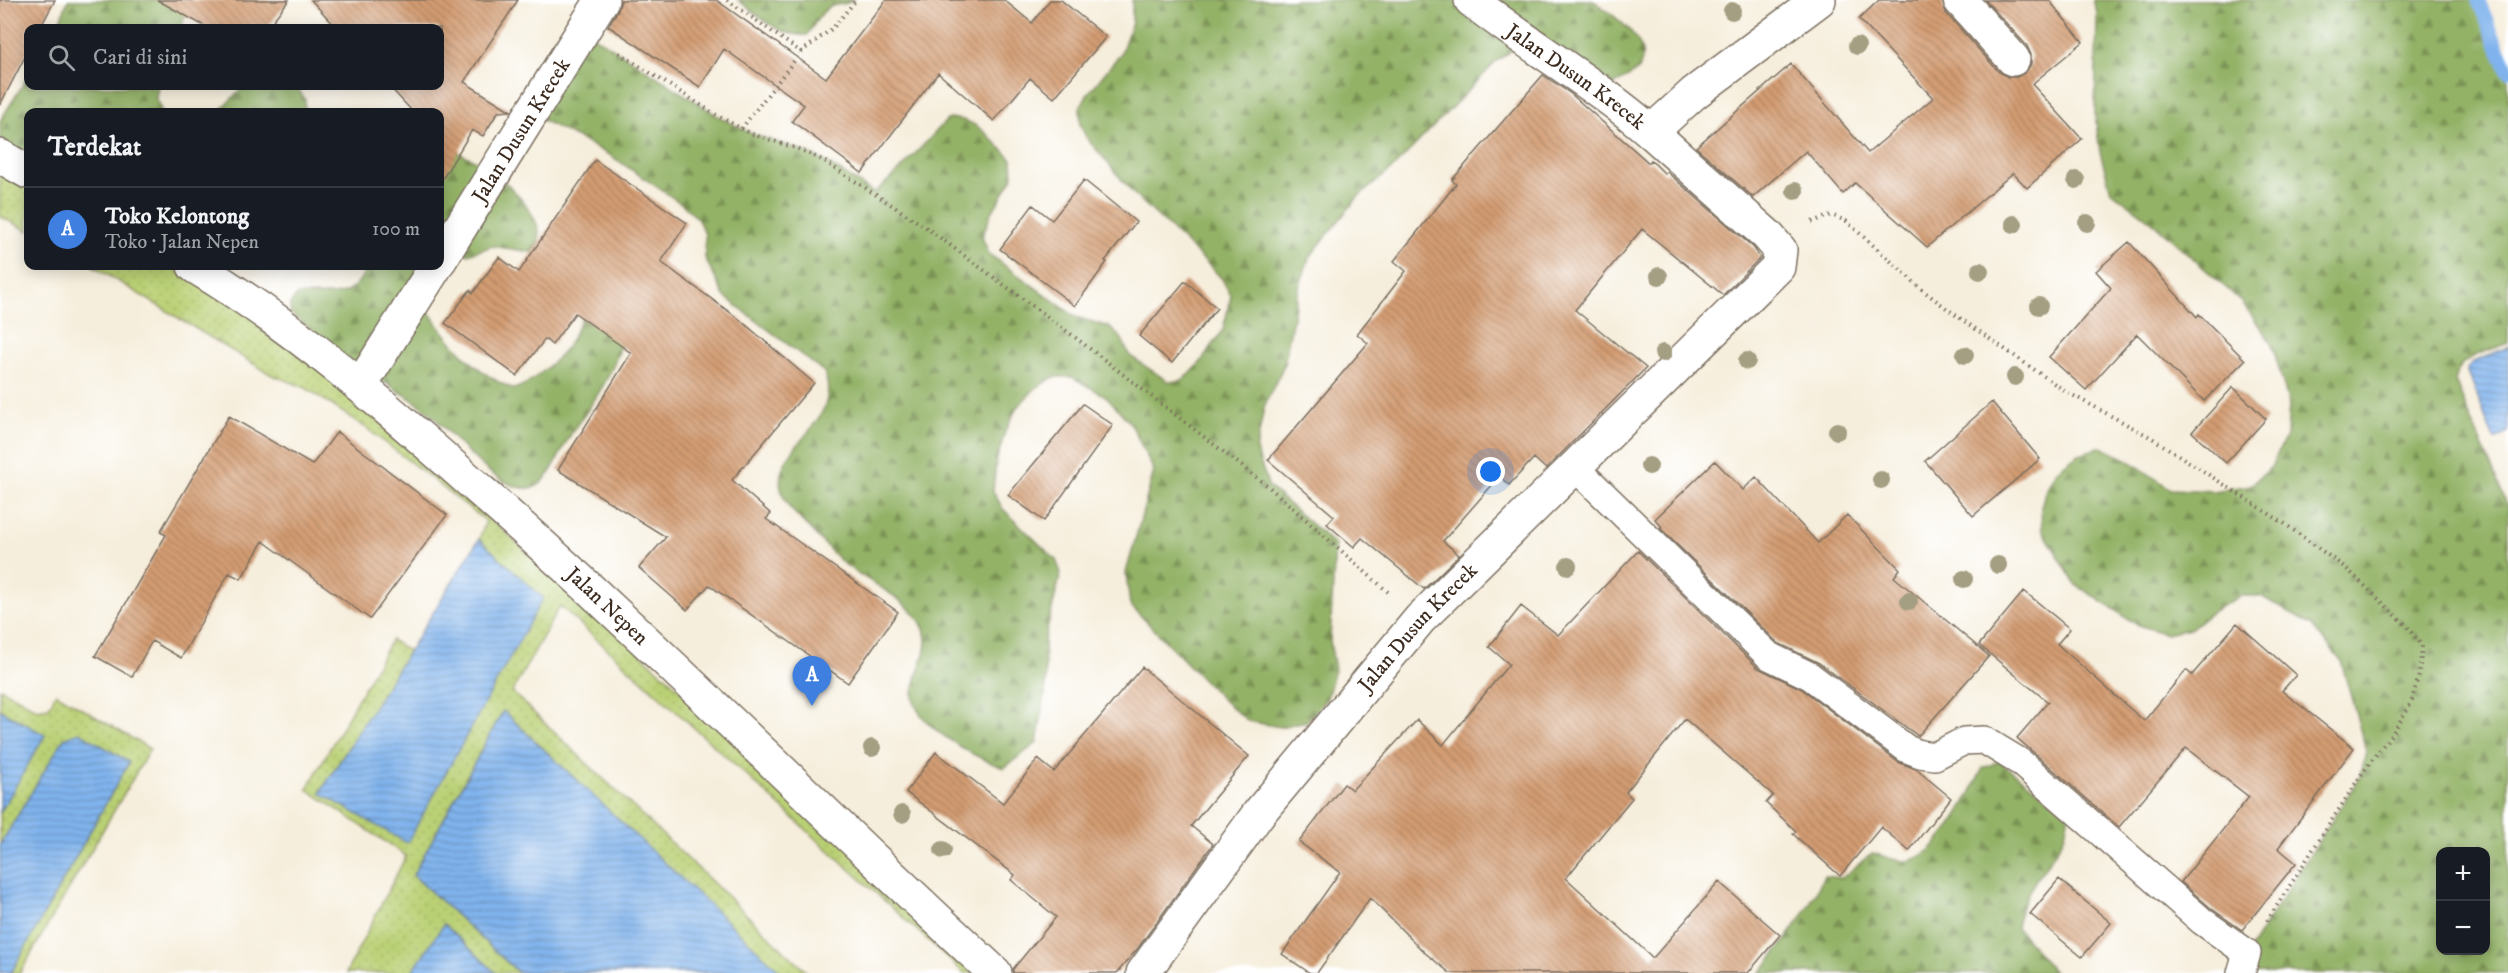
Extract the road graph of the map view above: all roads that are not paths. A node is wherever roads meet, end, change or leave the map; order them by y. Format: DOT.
graph roads {
  1 [pos="602,0"];
  2 [pos="1471,0"];
  3 [pos="1819,0"];
  4 [pos="1960,0"];
  5 [pos="2013,59"];
  6 [pos="1651,132"];
  7 [pos="0,156"];
  8 [pos="24,170"];
  9 [pos="444,254"];
  10 [pos="200,270"];
  11 [pos="433,270"];
  12 [pos="361,385"];
  13 [pos="1575,467"];
  14 [pos="2244,963"];
  15 [pos="995,973"];
  16 [pos="1143,973"];
  1 -- 9 [label="street, Jalan Dusun Krecek"];
  2 -- 6 [label="street, Jalan Dusun Krecek"];
  3 -- 6 [label="street"];
  4 -- 5 [label="street"];
  6 -- 13 [label="street, Jalan Dusun Krecek"];
  7 -- 8 [label="street"];
  10 -- 12 [label="street, Jalan Nepen"];
  11 -- 12 [label="street"];
  12 -- 15 [label="street, Jalan Nepen"];
  13 -- 14 [label="lane"];
  13 -- 16 [label="street, Jalan Dusun Krecek"];
}
